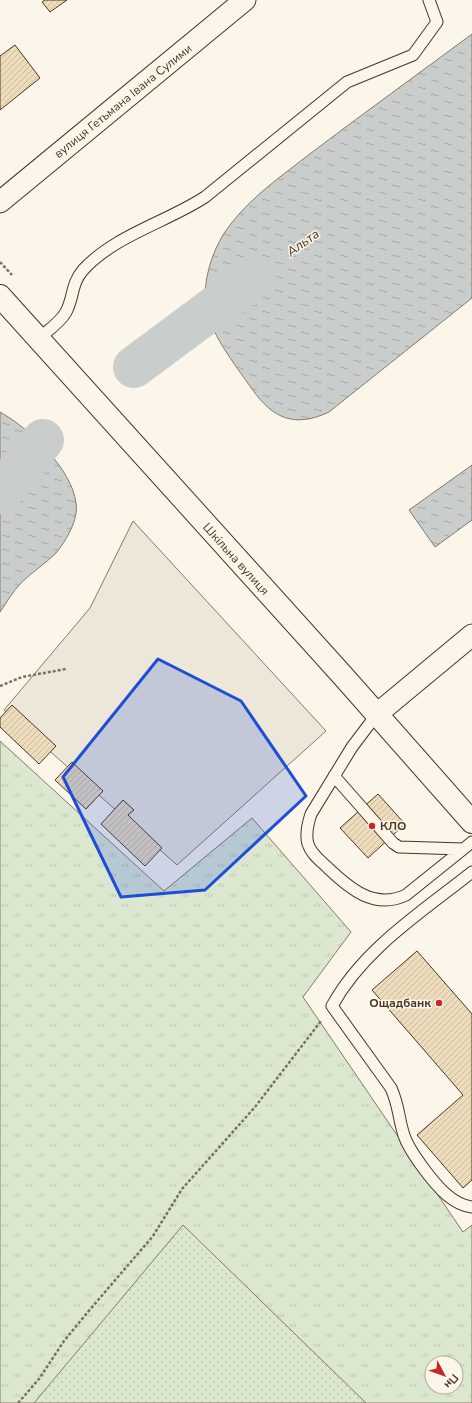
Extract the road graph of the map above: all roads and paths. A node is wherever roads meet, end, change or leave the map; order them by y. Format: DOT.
graph roads {
  1 [pos="245,0"];
  2 [pos="429,0"];
  3 [pos="0,202"];
  4 [pos="0,296"];
  5 [pos="38,339"];
  6 [pos="472,635"];
  7 [pos="66,669"];
  8 [pos="0,686"];
  9 [pos="377,714"];
  10 [pos="334,776"];
  11 [pos="472,822"];
  12 [pos="468,846"];
  13 [pos="472,872"];
  14 [pos="332,1006"];
  15 [pos="472,1207"];
  16 [pos="18,1403"];
  1 -- 3 [label="street, вулиця Гетьмана Івана Сулими"];
  2 -- 5 [label="lane"];
  4 -- 5 [label="main road, Шкільна вулиця"];
  5 -- 9 [label="main road, Шкільна вулиця"];
  6 -- 9 [label="street"];
  7 -- 8 [label="path"];
  9 -- 10 [label="lane"];
  9 -- 11 [label="main road, Шкільна вулиця"];
  10 -- 12 [label="lane"];
  10 -- 12 [label="lane"];
  13 -- 14 [label="lane"];
  14 -- 15 [label="lane"];
  14 -- 16 [label="path"];
}
